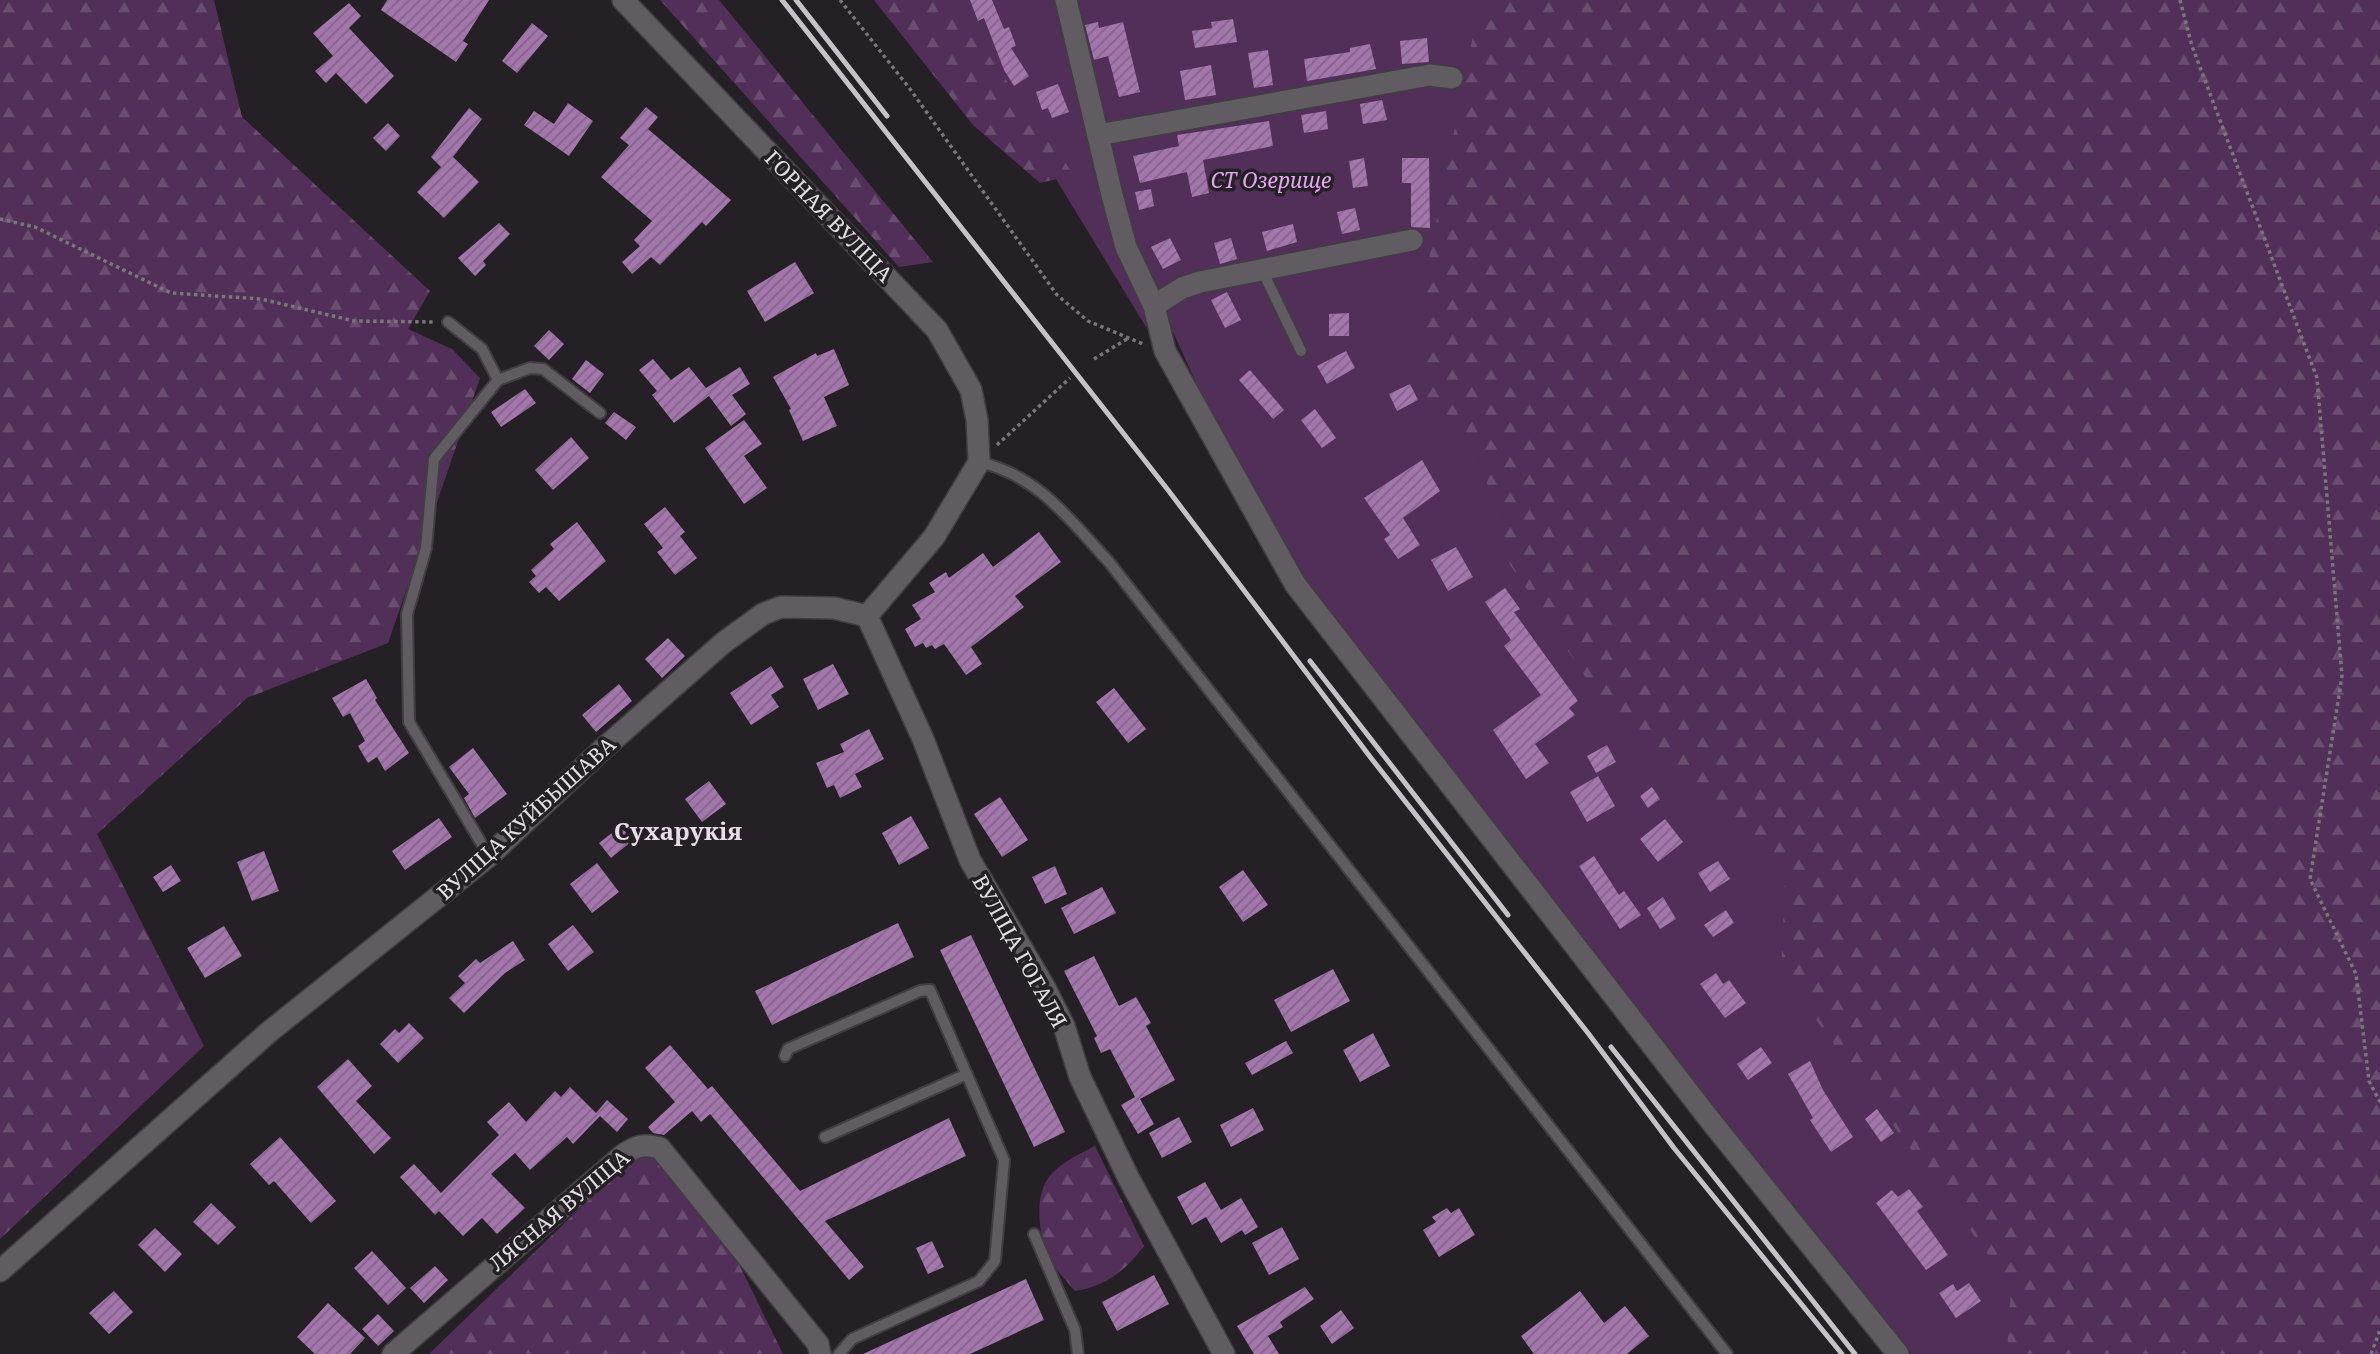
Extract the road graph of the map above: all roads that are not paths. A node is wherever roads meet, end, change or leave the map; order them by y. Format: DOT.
graph roads {
  1 [pos="622,0"];
  2 [pos="1066,0"];
  3 [pos="1452,78"];
  4 [pos="1098,135"];
  5 [pos="1412,240"];
  6 [pos="1262,270"];
  7 [pos="1155,314"];
  8 [pos="448,322"];
  9 [pos="1301,351"];
  10 [pos="498,380"];
  11 [pos="600,413"];
  12 [pos="979,462"];
  13 [pos="867,616"];
  14 [pos="489,856"];
  15 [pos="785,1056"];
  16 [pos="967,1074"];
  17 [pos="825,1137"];
  18 [pos="1034,1234"];
  19 [pos="0,1271"];
  20 [pos="393,1354"];
  21 [pos="820,1354"];
  22 [pos="839,1354"];
  23 [pos="1077,1354"];
  24 [pos="1224,1354"];
  25 [pos="1727,1354"];
  26 [pos="1898,1354"];
  1 -- 12 [label="street, ГОРНАЯ ВУЛІЦА"];
  2 -- 4 [label="street"];
  3 -- 4 [label="street"];
  4 -- 7 [label="street"];
  5 -- 6 [label="street"];
  6 -- 7 [label="street"];
  6 -- 9 [label="lane"];
  7 -- 26 [label="street"];
  8 -- 10 [label="lane"];
  10 -- 11 [label="lane"];
  10 -- 14 [label="lane"];
  12 -- 13 [label="street"];
  12 -- 25 [label="lane"];
  13 -- 14 [label="street, ВУЛІЦА КУЙБЫШАВА"];
  13 -- 24 [label="street, ВУЛІЦА ГОГАЛЯ"];
  14 -- 19 [label="street, ВУЛІЦА КУЙБЫШАВА"];
  15 -- 16 [label="lane"];
  16 -- 17 [label="lane"];
  16 -- 22 [label="lane"];
  18 -- 23 [label="lane"];
  20 -- 21 [label="street, ЛЯСНАЯ ВУЛІЦА"];
}
